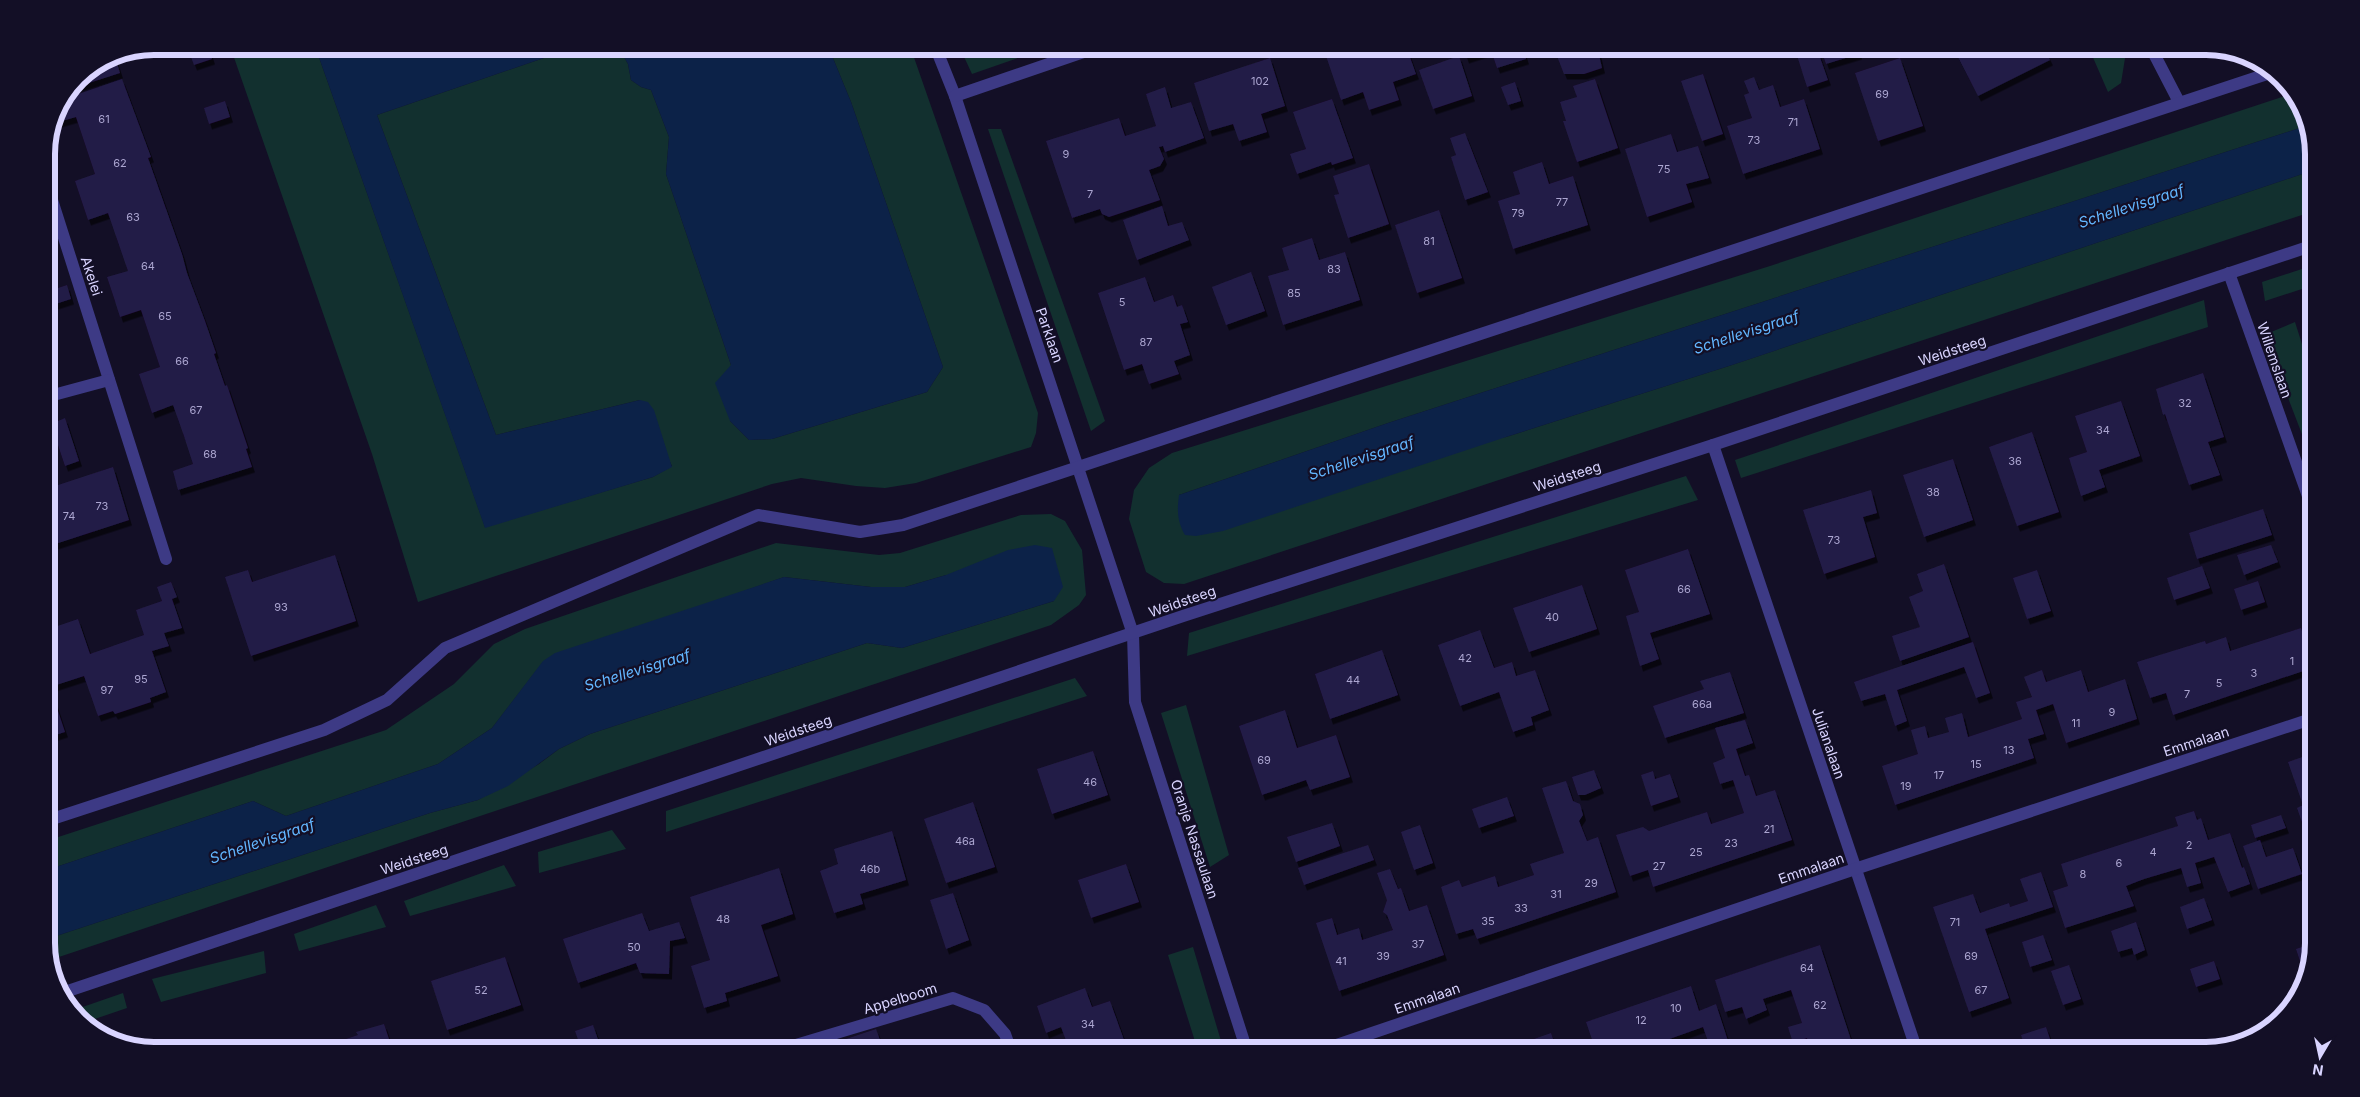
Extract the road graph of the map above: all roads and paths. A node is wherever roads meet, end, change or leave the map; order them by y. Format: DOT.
graph roads {
  1 [pos="939,55"];
  2 [pos="1075,55"];
  3 [pos="2155,55"];
  4 [pos="2265,75"];
  5 [pos="955,96"];
  6 [pos="2179,102"];
  7 [pos="55,209"];
  8 [pos="2305,248"];
  9 [pos="2229,273"];
  10 [pos="109,380"];
  11 [pos="55,395"];
  12 [pos="1713,445"];
  13 [pos="1079,465"];
  14 [pos="2305,488"];
  15 [pos="166,559"];
  16 [pos="1134,634"];
  17 [pos="2305,721"];
  18 [pos="55,818"];
  19 [pos="1855,869"];
  20 [pos="67,991"];
  21 [pos="806,1042"];
  22 [pos="1008,1042"];
  23 [pos="1244,1042"];
  24 [pos="1346,1042"];
  25 [pos="1914,1042"];
  1 -- 5 [label="street, Parklaan"];
  2 -- 5 [label="street"];
  3 -- 6 [label="street"];
  4 -- 6 [label="street"];
  5 -- 13 [label="street, Parklaan"];
  6 -- 13 [label="street"];
  7 -- 10 [label="street, Akelei"];
  8 -- 9 [label="street, Weidsteeg"];
  9 -- 12 [label="street, Weidsteeg"];
  9 -- 14 [label="street, Willemslaan"];
  10 -- 11 [label="street"];
  10 -- 15 [label="street, Akelei"];
  12 -- 16 [label="street, Weidsteeg"];
  12 -- 19 [label="street, Julianalaan"];
  13 -- 16 [label="street, Parklaan"];
  13 -- 18 [label="street"];
  16 -- 20 [label="street, Weidsteeg"];
  16 -- 23 [label="street, Oranje Nassaulaan"];
  17 -- 19 [label="street, Emmalaan"];
  19 -- 24 [label="street, Emmalaan"];
  19 -- 25 [label="street, Julianalaan"];
  21 -- 22 [label="street, Appelboom"];
}
